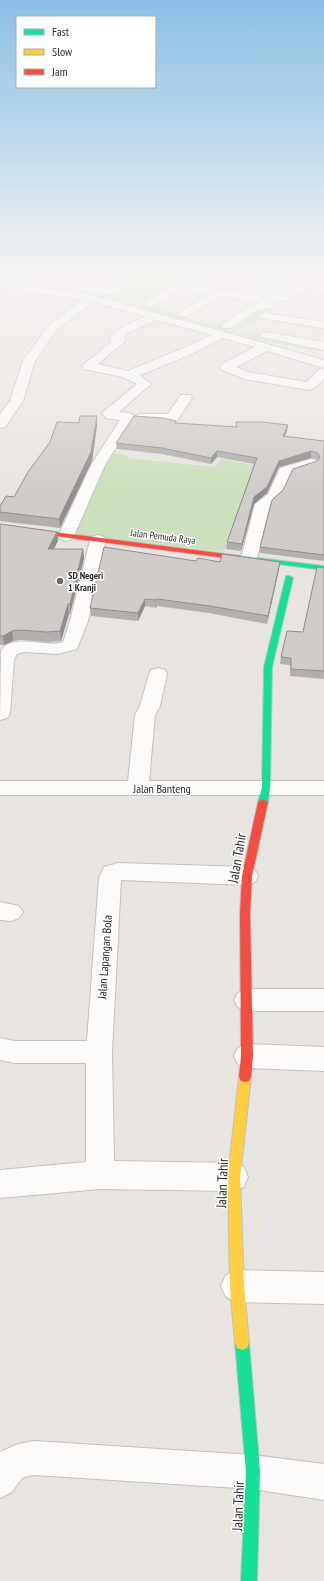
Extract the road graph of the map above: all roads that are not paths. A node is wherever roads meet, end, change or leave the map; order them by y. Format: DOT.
graph roads {
  1 [pos="40,346"];
  2 [pos="113,346"];
  3 [pos="197,346"];
  4 [pos="262,346"];
  5 [pos="265,347"];
  6 [pos="324,364"];
  7 [pos="324,372"];
  8 [pos="129,375"];
  9 [pos="186,398"];
  10 [pos="130,417"];
  11 [pos="0,424"];
  12 [pos="311,463"];
  13 [pos="0,527"];
  14 [pos="66,536"];
  15 [pos="98,540"];
  16 [pos="249,558"];
  17 [pos="324,568"];
  18 [pos="289,578"];
  19 [pos="158,674"];
  20 [pos="0,714"];
  21 [pos="0,788"];
  22 [pos="266,788"];
  23 [pos="324,788"];
  24 [pos="138,789"];
  25 [pos="246,876"];
  26 [pos="247,1000"];
  27 [pos="324,1000"];
  28 [pos="0,1049"];
  29 [pos="99,1052"];
  30 [pos="247,1056"];
  31 [pos="324,1059"];
  32 [pos="100,1175"];
  33 [pos="234,1176"];
  34 [pos="0,1184"];
  35 [pos="236,1286"];
  36 [pos="324,1288"];
  37 [pos="253,1472"];
  38 [pos="0,1480"];
  39 [pos="324,1482"];
  40 [pos="249,1581"];
  1 -- 11 [label="street"];
  2 -- 8 [label="street"];
  3 -- 8 [label="street"];
  4 -- 5 [label="street"];
  5 -- 6 [label="street"];
  5 -- 7 [label="street"];
  8 -- 10 [label="street"];
  9 -- 10 [label="street"];
  10 -- 14 [label="street"];
  12 -- 16 [label="street"];
  13 -- 14 [label="street, Jalan Pemuda Raya"];
  14 -- 15 [label="street, Jalan Pemuda Raya"];
  15 -- 16 [label="street, Jalan Pemuda Raya"];
  15 -- 20 [label="street"];
  16 -- 17 [label="street, Jalan Pemuda Raya"];
  18 -- 22 [label="street, Jalan Tahir"];
  19 -- 24 [label="street"];
  21 -- 24 [label="street, Jalan Banteng"];
  22 -- 23 [label="street, Jalan Banteng"];
  22 -- 24 [label="street, Jalan Banteng"];
  22 -- 25 [label="street, Jalan Tahir"];
  25 -- 26 [label="street, Jalan Tahir"];
  25 -- 29 [label="street, Jalan Lapangan Bola"];
  26 -- 27 [label="street"];
  26 -- 30 [label="street, Jalan Tahir"];
  28 -- 29 [label="street"];
  29 -- 32 [label="street, Jalan Lapangan Bola"];
  30 -- 31 [label="street"];
  30 -- 33 [label="street, Jalan Tahir"];
  32 -- 33 [label="street"];
  32 -- 34 [label="street"];
  33 -- 35 [label="street, Jalan Tahir"];
  35 -- 36 [label="street"];
  35 -- 37 [label="street, Jalan Tahir"];
  37 -- 38 [label="street"];
  37 -- 39 [label="street"];
  37 -- 40 [label="street, Jalan Tahir"];
}
